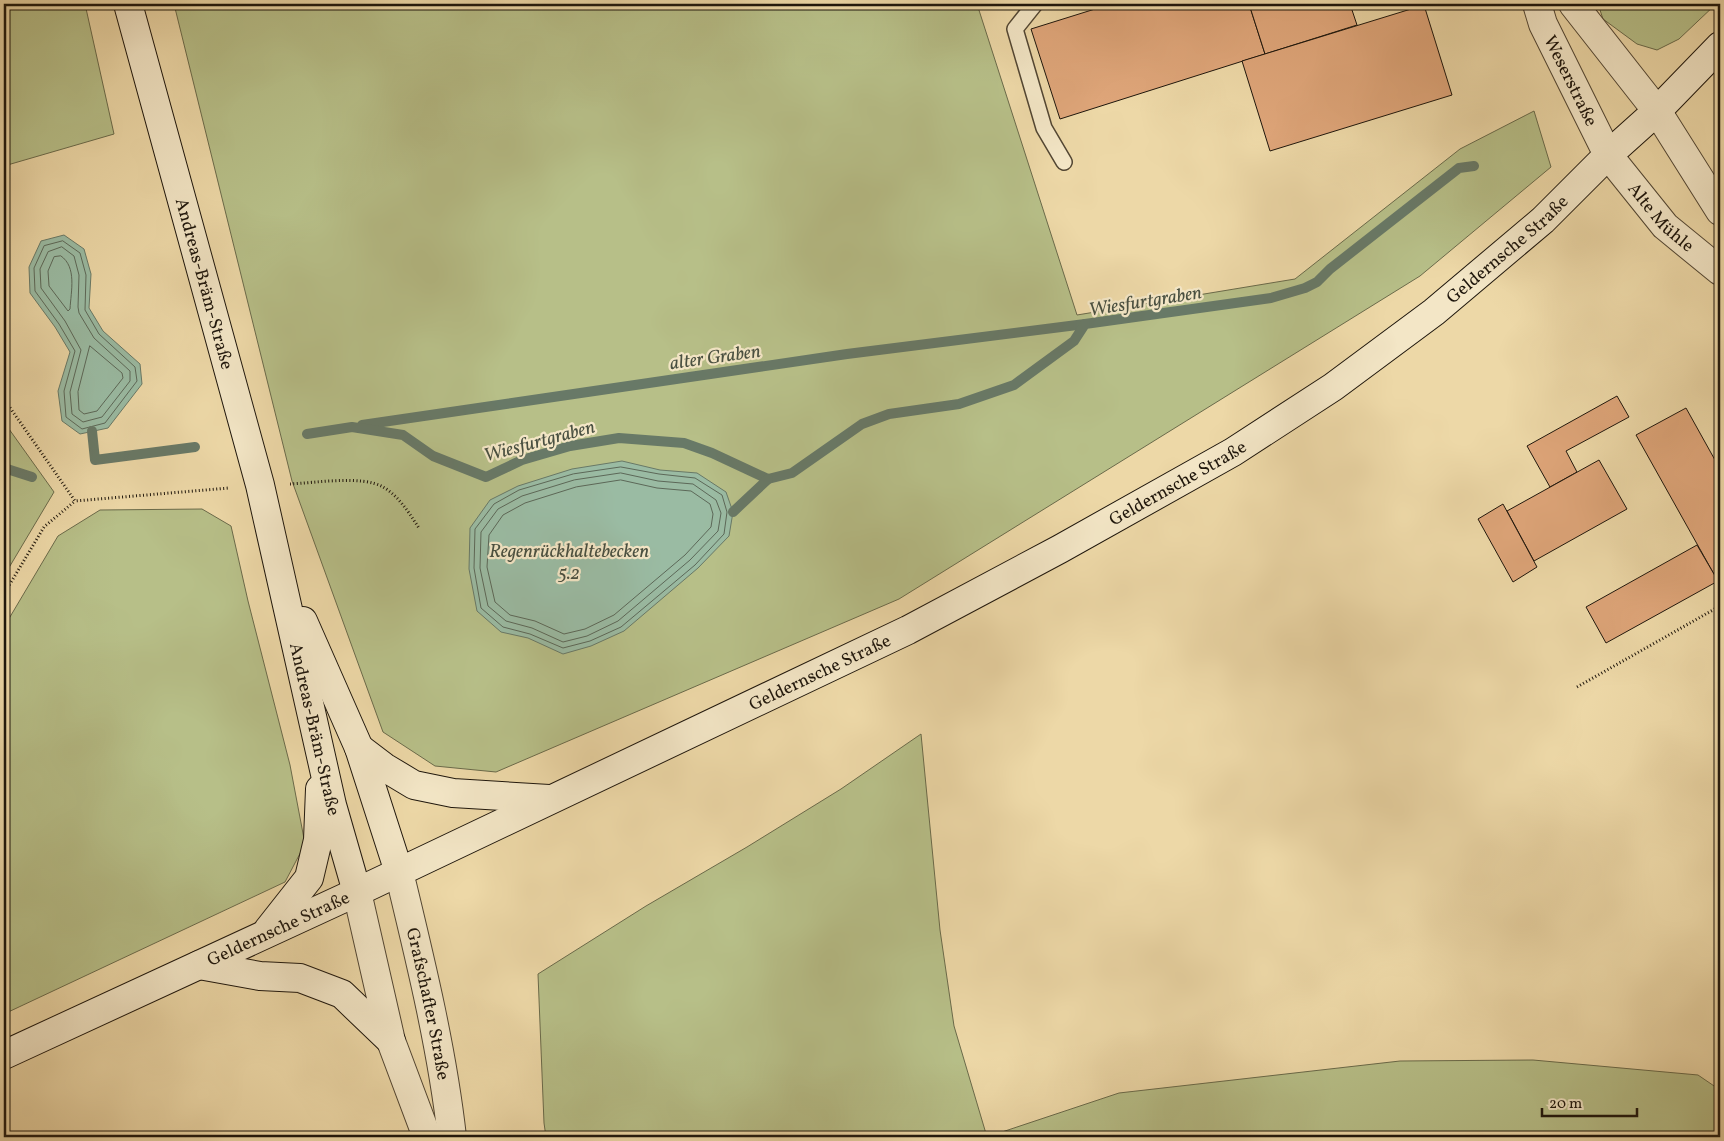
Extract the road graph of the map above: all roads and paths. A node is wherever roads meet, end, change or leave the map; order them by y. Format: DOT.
graph roads {
  1 [pos="128,4"];
  2 [pos="1035,4"];
  3 [pos="1537,4"];
  4 [pos="1573,4"];
  5 [pos="1720,46"];
  6 [pos="1657,111"];
  7 [pos="1608,155"];
  8 [pos="1064,162"];
  9 [pos="1720,211"];
  10 [pos="1720,271"];
  11 [pos="4,399"];
  12 [pos="260,485"];
  13 [pos="75,501"];
  14 [pos="419,528"];
  15 [pos="278,565"];
  16 [pos="4,594"];
  17 [pos="1720,606"];
  18 [pos="1577,687"];
  19 [pos="359,748"];
  20 [pos="322,760"];
  21 [pos="553,799"];
  22 [pos="399,872"];
  23 [pos="357,892"];
  24 [pos="264,935"];
  25 [pos="199,965"];
  26 [pos="391,1041"];
  27 [pos="4,1055"];
  28 [pos="427,1137"];
  29 [pos="452,1137"];
  1 -- 12 [label="main road, Andreas-Bräm-Straße"];
  2 -- 8 [label="lane"];
  3 -- 7 [label="main road, Weserstraße"];
  4 -- 6 [label="main road"];
  5 -- 6 [label="main road, Geldernsche Straße"];
  6 -- 7 [label="main road, Geldernsche Straße"];
  6 -- 9 [label="main road"];
  7 -- 10 [label="main road, Alte Mühle"];
  7 -- 21 [label="main road, Geldernsche Straße"];
  11 -- 13 [label="path"];
  12 -- 13 [label="path"];
  12 -- 14 [label="path"];
  12 -- 15 [label="main road, Andreas-Bräm-Straße"];
  13 -- 16 [label="path"];
  15 -- 19 [label="main road, Andreas-Bräm-Straße"];
  15 -- 20 [label="main road, Andreas-Bräm-Straße"];
  17 -- 18 [label="path"];
  19 -- 21 [label="main road, Geldernsche Straße"];
  19 -- 22 [label="main road, Andreas-Bräm-Straße"];
  20 -- 23 [label="main road, Andreas-Bräm-Straße"];
  20 -- 24 [label="main road"];
  21 -- 22 [label="main road, Geldernsche Straße"];
  22 -- 23 [label="main road, Geldernsche Straße"];
  22 -- 29 [label="main road, Grafschafter Straße"];
  23 -- 24 [label="main road, Geldernsche Straße"];
  23 -- 26 [label="main road, Grafschafter Straße"];
  24 -- 25 [label="main road, Geldernsche Straße"];
  25 -- 26 [label="main road"];
  25 -- 27 [label="main road, Geldernsche Straße"];
  26 -- 28 [label="main road, Grafschafter Straße"];
}
